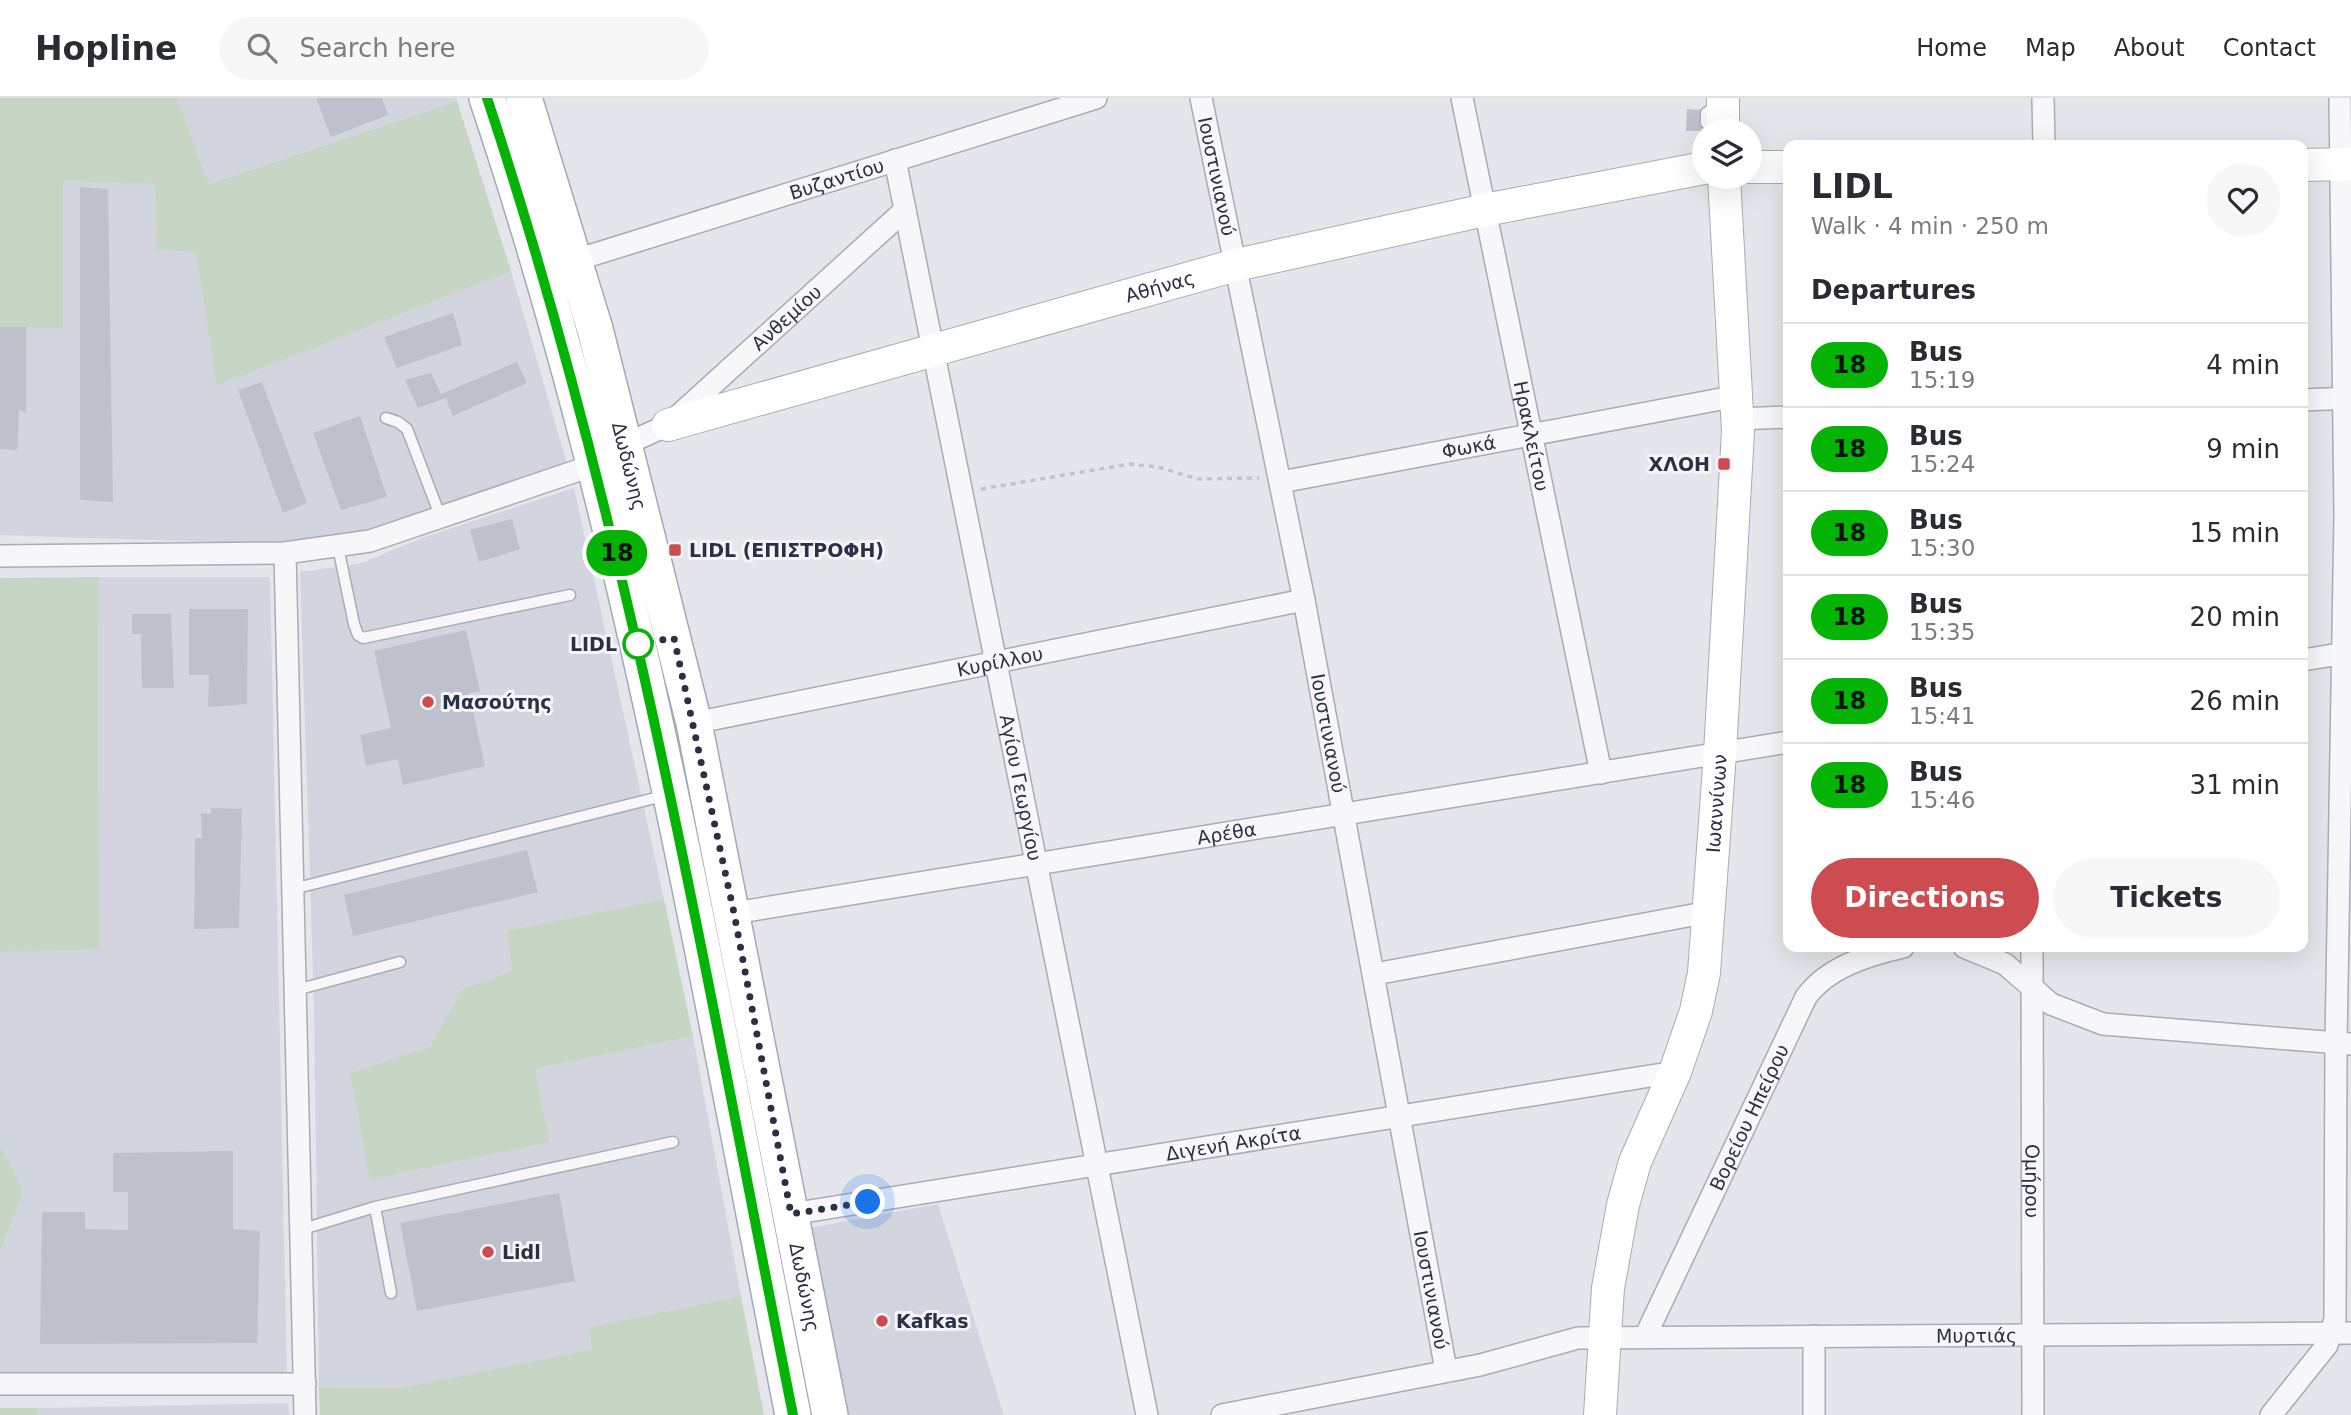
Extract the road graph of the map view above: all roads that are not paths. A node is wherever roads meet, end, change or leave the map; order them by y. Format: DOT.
graph roads {
  1 [pos="487,98"];
  2 [pos="524,98"];
  3 [pos="1096,98"];
  4 [pos="1202,98"];
  5 [pos="1462,98"];
  6 [pos="2043,98"];
  7 [pos="2340,98"];
  8 [pos="1069,102"];
  9 [pos="2044,140"];
  10 [pos="895,160"];
  11 [pos="2345,164"];
  12 [pos="2308,165"];
  13 [pos="1762,167"];
  14 [pos="1783,167"];
  15 [pos="1692,170"];
  16 [pos="1725,189"];
  17 [pos="1485,210"];
  18 [pos="905,211"];
  19 [pos="576,260"];
  20 [pos="1236,265"];
  21 [pos="933,348"];
  22 [pos="2347,398"];
  23 [pos="2308,400"];
  24 [pos="1738,407"];
  25 [pos="1783,416"];
  26 [pos="386,418"];
  27 [pos="668,425"];
  28 [pos="1531,434"];
  29 [pos="626,444"];
  30 [pos="594,465"];
  31 [pos="1281,482"];
  32 [pos="441,518"];
  33 [pos="338,547"];
  34 [pos="285,553"];
  35 [pos="0,556"];
  36 [pos="570,595"];
  37 [pos="1304,600"];
  38 [pos="2347,653"];
  39 [pos="2308,659"];
  40 [pos="996,662"];
  41 [pos="694,723"];
  42 [pos="1783,743"];
  43 [pos="1720,753"];
  44 [pos="1601,773"];
  45 [pos="670,794"];
  46 [pos="1345,814"];
  47 [pos="2346,820"];
  48 [pos="1036,864"];
  49 [pos="293,889"];
  50 [pos="1709,912"];
  51 [pos="734,913"];
  52 [pos="1888,952"];
  53 [pos="1976,952"];
  54 [pos="2032,952"];
  55 [pos="400,962"];
  56 [pos="1374,974"];
  57 [pos="2031,985"];
  58 [pos="296,990"];
  59 [pos="2343,1044"];
  60 [pos="1675,1072"];
  61 [pos="1401,1116"];
  62 [pos="673,1142"];
  63 [pos="1097,1165"];
  64 [pos="375,1208"];
  65 [pos="791,1214"];
  66 [pos="303,1229"];
  67 [pos="391,1293"];
  68 [pos="2342,1333"];
  69 [pos="2032,1334"];
  70 [pos="1604,1336"];
  71 [pos="1814,1336"];
  72 [pos="1645,1337"];
  73 [pos="1446,1370"];
  74 [pos="0,1384"];
  75 [pos="305,1384"];
  76 [pos="305,1415"];
  77 [pos="793,1415"];
  78 [pos="830,1415"];
  79 [pos="1147,1415"];
  80 [pos="1222,1415"];
  81 [pos="1600,1415"];
  82 [pos="1814,1415"];
  83 [pos="2033,1415"];
  84 [pos="2271,1415"];
  1 -- 30 [label="main road, Δωδώνης"];
  2 -- 19 [label="main road, Δωδώνης"];
  3 -- 8 [label="street, Βυζαντίου"];
  4 -- 20 [label="street, Ιουστινιανού"];
  5 -- 17 [label="street, Ηρακλείτου"];
  6 -- 9 [label="street"];
  7 -- 11 [label="street"];
  8 -- 10 [label="street, Βυζαντίου"];
  10 -- 18 [label="street, Αγίου Γεωργίου"];
  10 -- 19 [label="street, Βυζαντίου"];
  11 -- 12 [label="main road"];
  11 -- 22 [label="street"];
  13 -- 14 [label="main road"];
  15 -- 17 [label="main road, Αθήνας"];
  16 -- 24 [label="main road, Ιωαννίνων"];
  17 -- 20 [label="main road, Αθήνας"];
  17 -- 28 [label="street, Ηρακλείτου"];
  18 -- 21 [label="street, Αγίου Γεωργίου"];
  18 -- 27 [label="street, Ανθεμίου"];
  19 -- 29 [label="main road, Δωδώνης"];
  20 -- 21 [label="main road, Αθήνας"];
  20 -- 31 [label="street, Ιουστινιανού"];
  21 -- 27 [label="main road, Αθήνας"];
  21 -- 40 [label="street, Αγίου Γεωργίου"];
  22 -- 23 [label="street"];
  22 -- 38 [label="street"];
  24 -- 25 [label="street, Φωκά"];
  24 -- 28 [label="street, Φωκά"];
  24 -- 43 [label="main road, Ιωαννίνων"];
  26 -- 32 [label="lane"];
  27 -- 29 [label="street, Αθήνας"];
  28 -- 31 [label="street, Φωκά"];
  28 -- 44 [label="street, Ηρακλείτου"];
  29 -- 41 [label="main road, Δωδώνης"];
  30 -- 32 [label="street"];
  30 -- 45 [label="main road, Δωδώνης"];
  31 -- 37 [label="street, Ιουστινιανού"];
  32 -- 33 [label="street"];
  33 -- 34 [label="street"];
  33 -- 36 [label="lane"];
  34 -- 35 [label="street"];
  34 -- 49 [label="street"];
  37 -- 40 [label="street, Κυρίλλου"];
  37 -- 46 [label="street, Ιουστινιανού"];
  38 -- 39 [label="street"];
  38 -- 47 [label="street"];
  40 -- 41 [label="street, Κυρίλλου"];
  40 -- 48 [label="street, Αγίου Γεωργίου"];
  41 -- 51 [label="main road, Δωδώνης"];
  42 -- 43 [label="street, Αρέθα"];
  43 -- 44 [label="street, Αρέθα"];
  43 -- 50 [label="main road, Ιωαννίνων"];
  44 -- 46 [label="street, Αρέθα"];
  45 -- 49 [label="lane"];
  45 -- 77 [label="main road, Δωδώνης"];
  46 -- 48 [label="street, Αρέθα"];
  46 -- 56 [label="street, Ιουστινιανού"];
  47 -- 59 [label="street"];
  48 -- 51 [label="street, Αρέθα"];
  48 -- 63 [label="street, Αγίου Γεωργίου"];
  49 -- 58 [label="street"];
  50 -- 56 [label="street"];
  50 -- 60 [label="main road, Ιωαννίνων"];
  51 -- 65 [label="main road, Δωδώνης"];
  52 -- 72 [label="street, Βορείου Ηπείρου"];
  53 -- 57 [label="street"];
  54 -- 57 [label="street, Ομήρου"];
  55 -- 58 [label="lane"];
  56 -- 61 [label="street, Ιουστινιανού"];
  57 -- 59 [label="street"];
  57 -- 69 [label="street, Ομήρου"];
  58 -- 66 [label="street"];
  59 -- 68 [label="street"];
  60 -- 61 [label="street, Διγενή Ακρίτα"];
  60 -- 70 [label="main road, Ιωαννίνων"];
  61 -- 63 [label="street, Διγενή Ακρίτα"];
  61 -- 73 [label="street, Ιουστινιανού"];
  62 -- 64 [label="lane"];
  63 -- 65 [label="street, Διγενή Ακρίτα"];
  63 -- 79 [label="street, Αγίου Γεωργίου"];
  64 -- 66 [label="lane"];
  64 -- 67 [label="lane"];
  65 -- 78 [label="main road, Δωδώνης"];
  66 -- 75 [label="street"];
  68 -- 69 [label="street, Μυρτιάς"];
  68 -- 84 [label="street"];
  69 -- 71 [label="street, Μυρτιάς"];
  69 -- 83 [label="street, Ομήρου"];
  70 -- 72 [label="street, Μυρτιάς"];
  70 -- 73 [label="street, Μυρτιάς"];
  70 -- 81 [label="main road, Ιωαννίνων"];
  71 -- 72 [label="street, Μυρτιάς"];
  71 -- 82 [label="street"];
  73 -- 80 [label="street, Μυρτιάς"];
  74 -- 75 [label="street"];
  75 -- 76 [label="street"];
}
